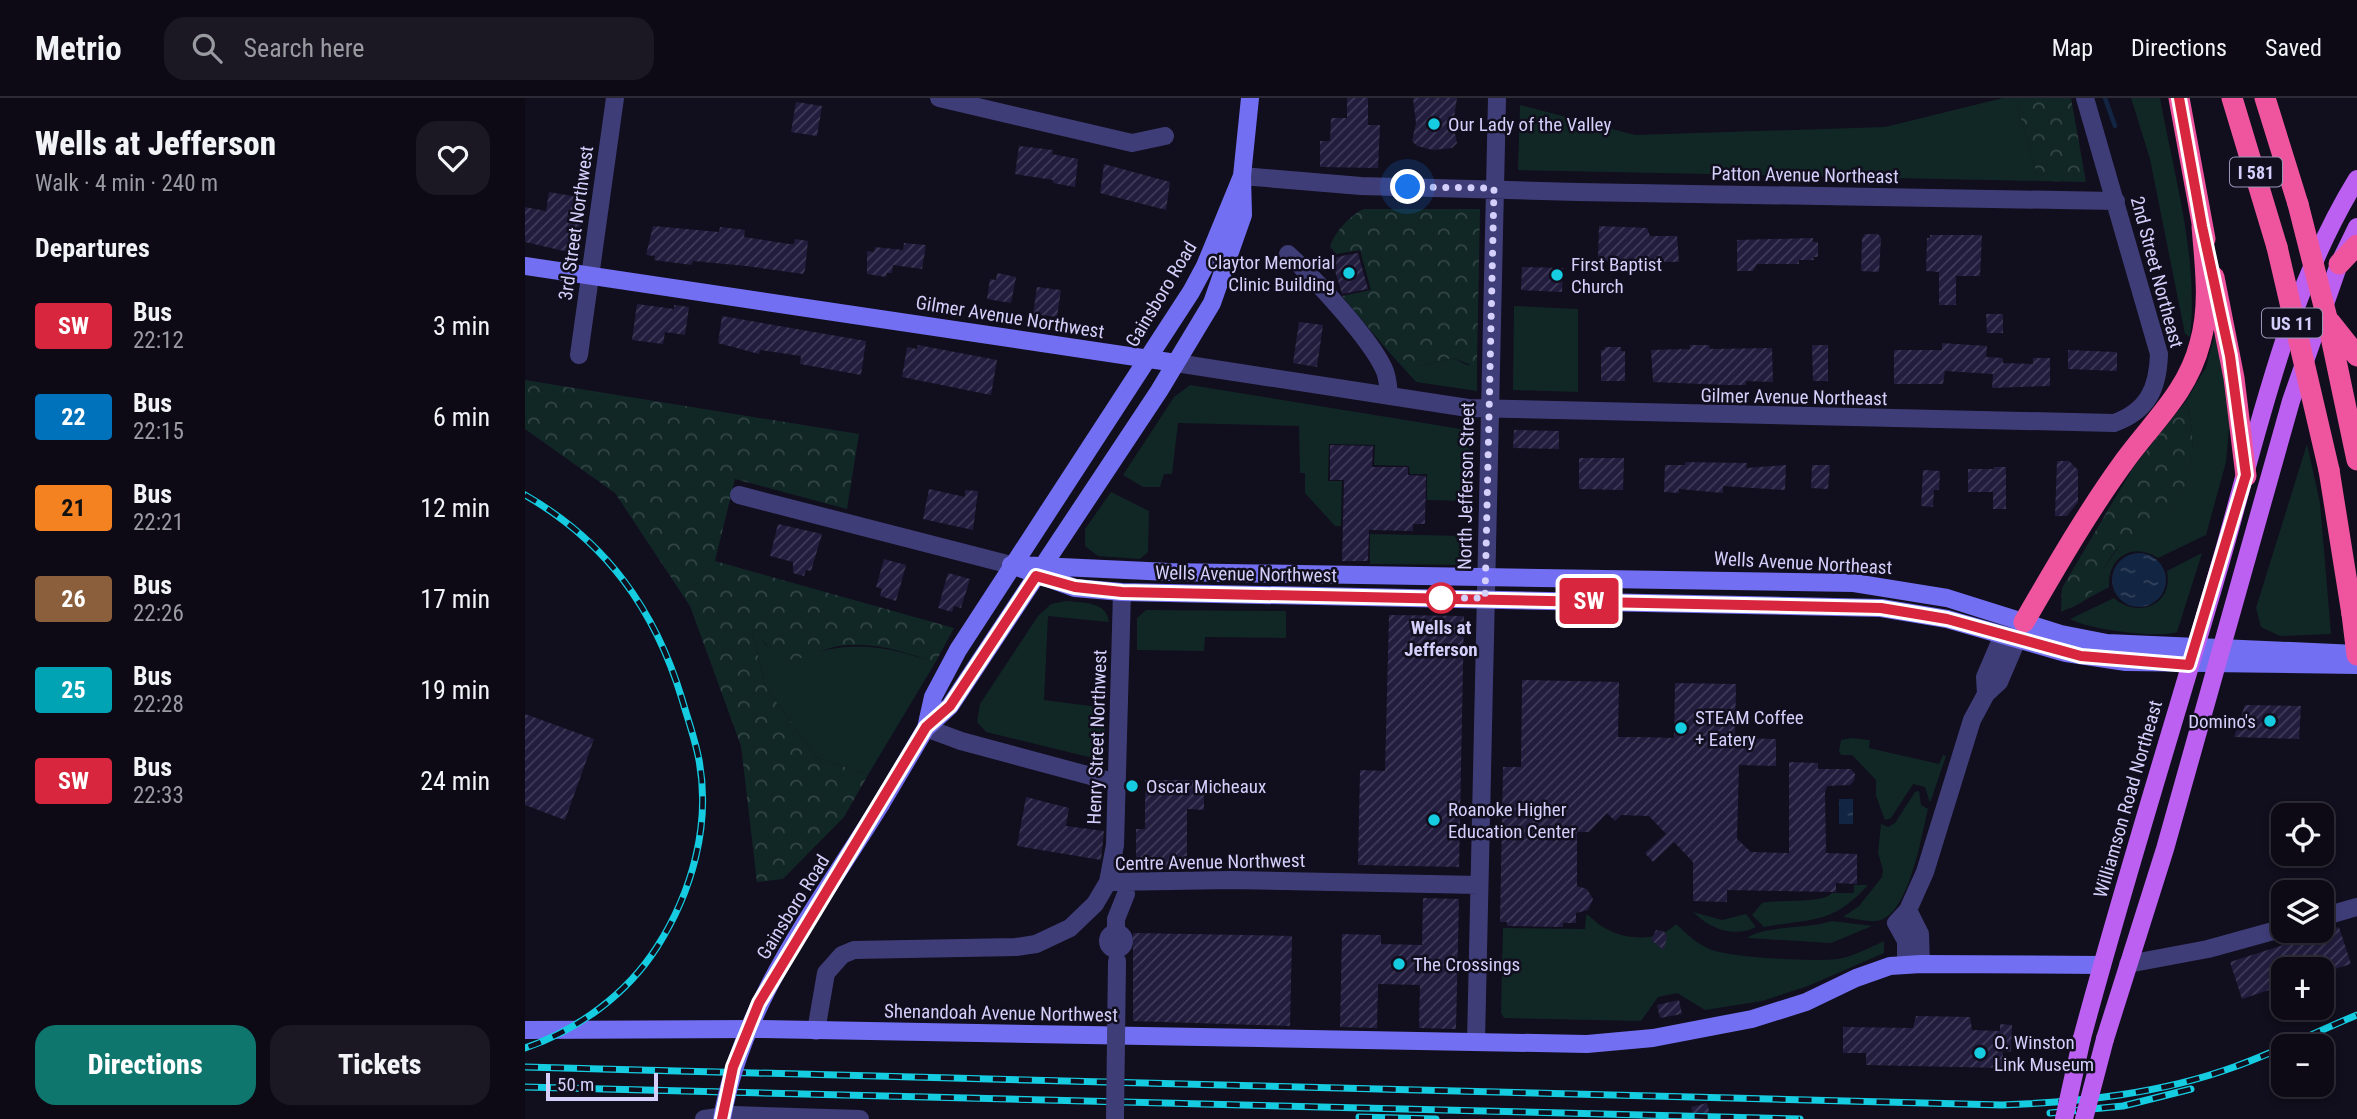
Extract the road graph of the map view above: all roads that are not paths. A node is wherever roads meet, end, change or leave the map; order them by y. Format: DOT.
graph roads {
  1 [pos="615,98"];
  2 [pos="939,98"];
  3 [pos="1249,98"];
  4 [pos="1497,98"];
  5 [pos="2085,98"];
  6 [pos="2179,98"];
  7 [pos="2232,98"];
  8 [pos="2265,98"];
  9 [pos="1165,136"];
  10 [pos="1242,176"];
  11 [pos="2357,179"];
  12 [pos="1494,188"];
  13 [pos="2116,201"];
  14 [pos="2202,226"];
  15 [pos="2357,226"];
  16 [pos="2357,245"];
  17 [pos="1288,254"];
  18 [pos="2339,264"];
  19 [pos="525,265"];
  20 [pos="590,275"];
  21 [pos="2327,318"];
  22 [pos="579,355"];
  23 [pos="2357,356"];
  24 [pos="1147,359"];
  25 [pos="1176,363"];
  26 [pos="1389,396"];
  27 [pos="1488,409"];
  28 [pos="2098,425"];
  29 [pos="2357,460"];
  30 [pos="2246,475"];
  31 [pos="739,495"];
  32 [pos="1011,565"];
  33 [pos="1041,570"];
  34 [pos="1485,576"];
  35 [pos="1122,592"];
  36 [pos="1485,598"];
  37 [pos="2015,633"];
  38 [pos="2357,654"];
  39 [pos="2192,656"];
  40 [pos="2220,656"];
  41 [pos="2357,665"];
  42 [pos="926,727"];
  43 [pos="1117,783"];
  44 [pos="1108,882"];
  45 [pos="1479,885"];
  46 [pos="1126,894"];
  47 [pos="2357,908"];
  48 [pos="2334,914"];
  49 [pos="2271,932"];
  50 [pos="1914,964"];
  51 [pos="2128,964"];
  52 [pos="2102,965"];
  53 [pos="525,1030"];
  54 [pos="816,1031"];
  55 [pos="1476,1042"];
  56 [pos="704,1119"];
  57 [pos="722,1119"];
  58 [pos="860,1119"];
  59 [pos="1115,1119"];
  60 [pos="2064,1119"];
  61 [pos="2084,1119"];
  1 -- 20 [label="street, 3rd Street Northwest"];
  2 -- 9 [label="street"];
  3 -- 10 [label="main road"];
  4 -- 12 [label="street, North Jefferson Street"];
  5 -- 13 [label="street, 2nd Street Northeast"];
  6 -- 14 [label="highway"];
  7 -- 38 [label="highway, I 581, bridge"];
  8 -- 21 [label="highway, I 581, bridge"];
  10 -- 12 [label="street, Patton Avenue Northeast"];
  10 -- 24 [label="main road, Gainsboro Road"];
  10 -- 25 [label="main road, Gainsboro Road"];
  11 -- 30 [label="main road, Williamson Road Northeast / US 11"];
  12 -- 13 [label="street, Patton Avenue Northeast"];
  12 -- 27 [label="street, North Jefferson Street"];
  13 -- 28 [label="street, 2nd Street Northeast"];
  14 -- 30 [label="highway"];
  14 -- 37 [label="highway"];
  15 -- 18 [label="main road, US 11"];
  16 -- 18 [label="highway"];
  17 -- 26 [label="street"];
  18 -- 40 [label="main road, US 11"];
  19 -- 20 [label="main road, Gilmer Avenue Northwest"];
  20 -- 22 [label="street, 3rd Street Northwest"];
  20 -- 24 [label="main road, Gilmer Avenue Northwest"];
  21 -- 23 [label="highway"];
  21 -- 29 [label="highway, I 581"];
  24 -- 25 [label="main road, Gilmer Avenue Northwest"];
  24 -- 32 [label="main road, Gainsboro Road"];
  25 -- 26 [label="street, Gilmer Avenue Northwest"];
  25 -- 33 [label="main road, Gainsboro Road"];
  26 -- 27 [label="street, Gilmer Avenue Northwest"];
  27 -- 28 [label="street, Gilmer Avenue Northeast"];
  27 -- 34 [label="street, North Jefferson Street"];
  30 -- 39 [label="main road, Williamson Road Northeast / US 11"];
  31 -- 32 [label="street, Wells Avenue Northwest"];
  32 -- 33 [label="main road, Wells Avenue Northwest"];
  32 -- 42 [label="main road, Gainsboro Road"];
  33 -- 34 [label="main road, Wells Avenue Northwest"];
  33 -- 35 [label="main road, Wells Avenue Northwest"];
  33 -- 42 [label="main road, Gainsboro Road"];
  34 -- 36 [label="street, North Jefferson Street"];
  34 -- 37 [label="main road, Wells Avenue Northeast"];
  35 -- 36 [label="main road, Wells Avenue Northwest"];
  35 -- 43 [label="street, Henry Street Northwest"];
  36 -- 37 [label="main road, Wells Avenue Northeast"];
  36 -- 45 [label="street, North Jefferson Street"];
  37 -- 39 [label="main road, Wells Avenue Northeast"];
  37 -- 50 [label="street"];
  38 -- 40 [label="main road"];
  39 -- 40 [label="main road, Wells Avenue Northeast"];
  39 -- 52 [label="main road, Williamson Road Northeast / US 11"];
  40 -- 41 [label="main road"];
  40 -- 51 [label="main road, US 11"];
  42 -- 43 [label="street"];
  42 -- 57 [label="main road, Gainsboro Road, bridge"];
  43 -- 44 [label="street, Henry Street Northwest"];
  44 -- 45 [label="street, Centre Avenue Northwest"];
  44 -- 54 [label="street, Centre Avenue Northwest"];
  45 -- 55 [label="street, North Jefferson Street"];
  46 -- 59 [label="street, bridge"];
  47 -- 48 [label="street"];
  49 -- 51 [label="street"];
  50 -- 52 [label="main road, Shenandoah Avenue Northwest"];
  50 -- 55 [label="main road, Shenandoah Avenue Northwest"];
  51 -- 61 [label="main road, US 11, bridge"];
  52 -- 60 [label="main road, Williamson Road Northeast / US 11, bridge"];
  53 -- 54 [label="main road, Shenandoah Avenue Northwest"];
  54 -- 55 [label="main road, Shenandoah Avenue Northwest"];
  56 -- 58 [label="street"];
}
